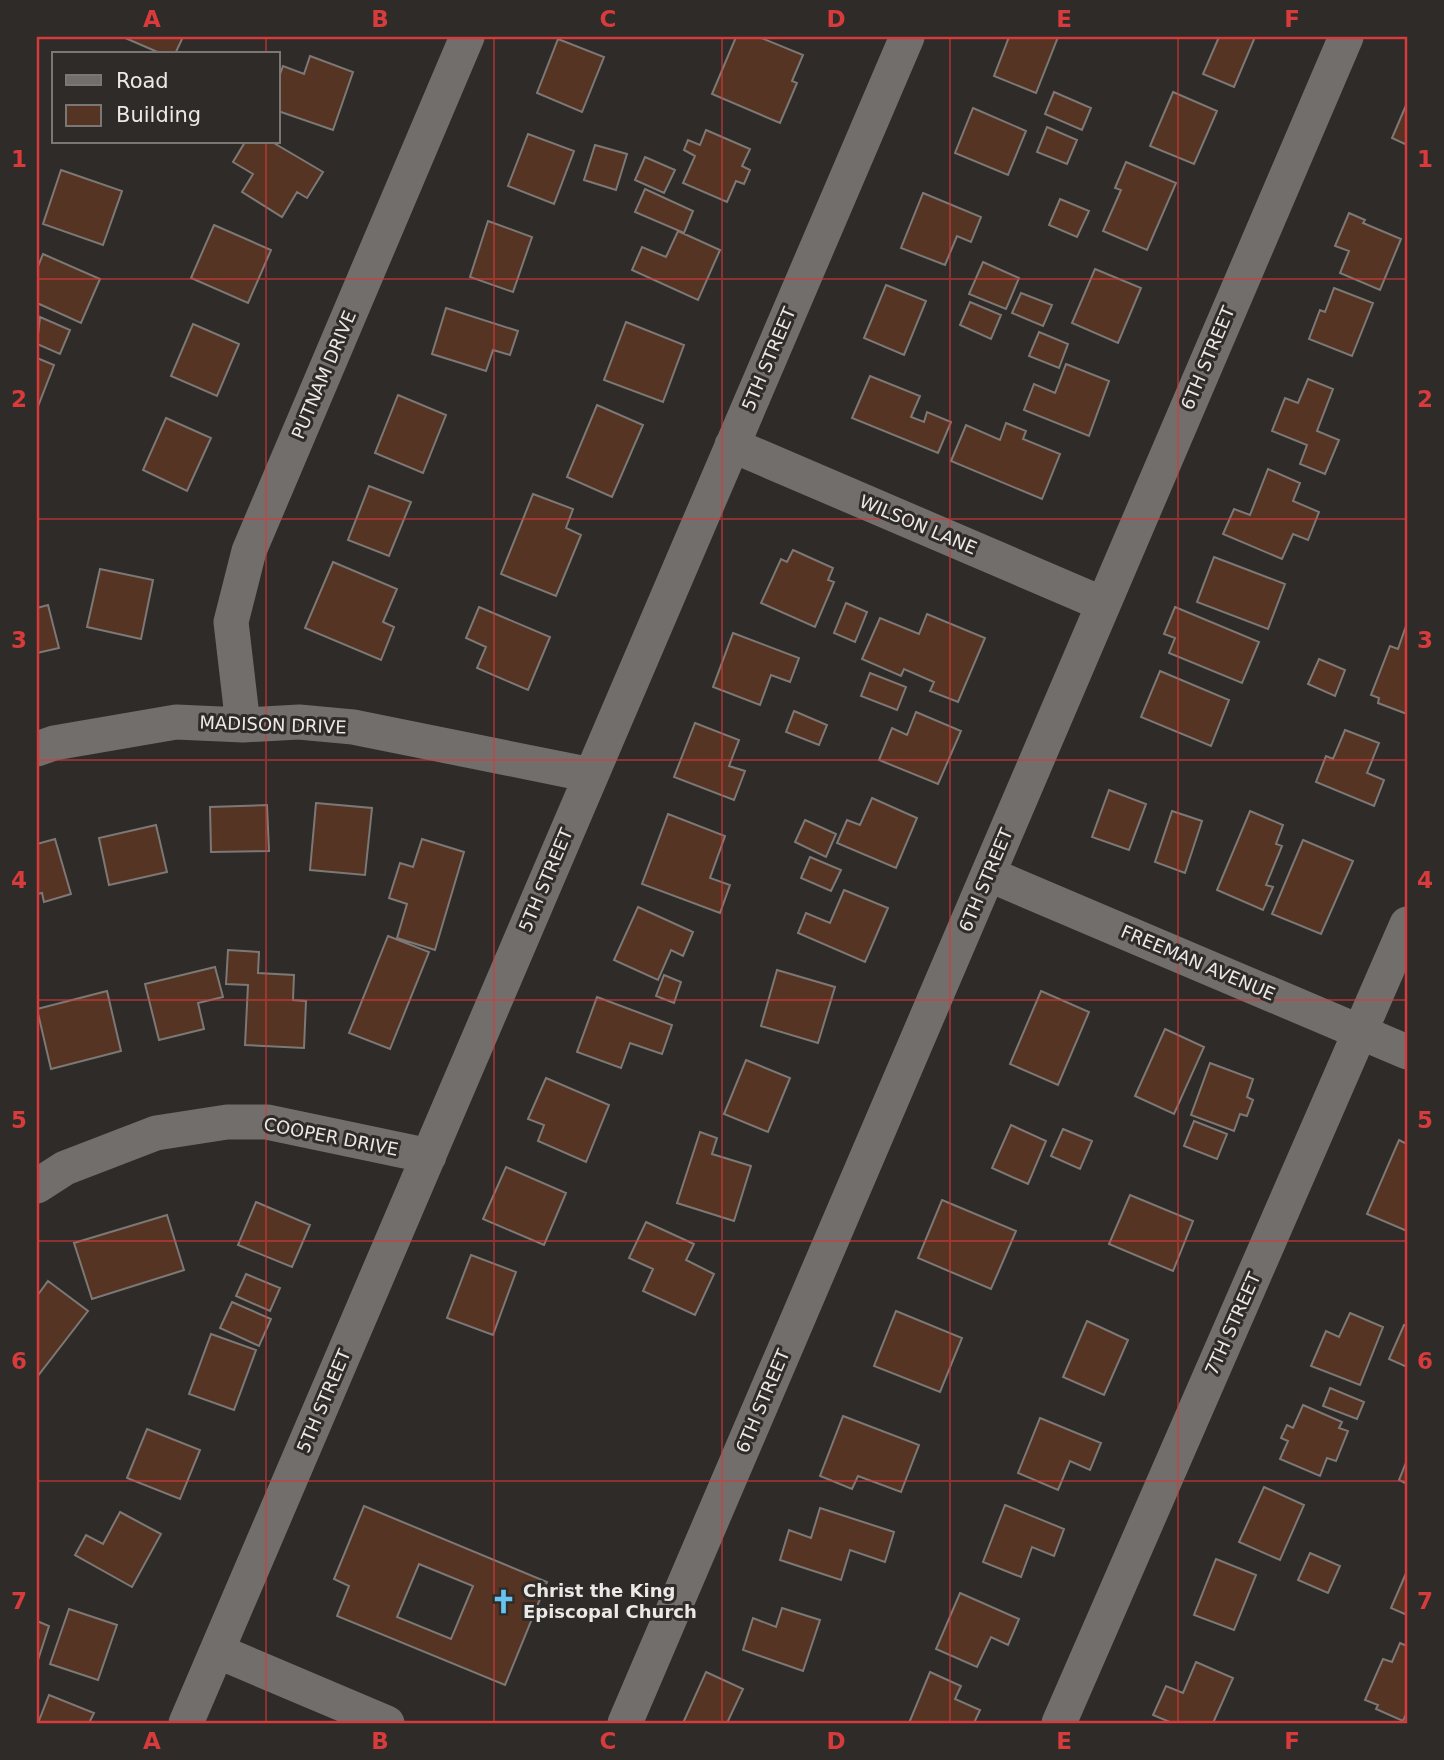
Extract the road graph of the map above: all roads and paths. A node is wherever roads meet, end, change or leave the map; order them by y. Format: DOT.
graph roads {
  1 [pos="467,37"];
  2 [pos="907,37"];
  3 [pos="1346,37"];
  4 [pos="732,445"];
  5 [pos="1103,604"];
  6 [pos="243,725"];
  7 [pos="37,749"];
  8 [pos="591,775"];
  9 [pos="988,874"];
  10 [pos="1407,924"];
  11 [pos="1361,1032"];
  12 [pos="1407,1052"];
  13 [pos="429,1156"];
  14 [pos="37,1186"];
  15 [pos="217,1651"];
  16 [pos="186,1723"];
  17 [pos="387,1723"];
  18 [pos="625,1723"];
  19 [pos="1059,1723"];
  1 -- 6 [label="street, PUTNAM DRIVE"];
  2 -- 4 [label="street, 5TH STREET"];
  3 -- 5 [label="street, 6TH STREET"];
  4 -- 5 [label="street, WILSON LANE"];
  4 -- 8 [label="street, 5TH STREET"];
  5 -- 9 [label="street, 6TH STREET"];
  6 -- 7 [label="street, MADISON DRIVE"];
  6 -- 8 [label="street, MADISON DRIVE"];
  8 -- 13 [label="street, 5TH STREET"];
  9 -- 11 [label="street, FREEMAN AVENUE"];
  9 -- 18 [label="street, 6TH STREET"];
  10 -- 11 [label="street, 7TH STREET"];
  11 -- 12 [label="street, FREEMAN AVENUE"];
  11 -- 19 [label="street, 7TH STREET"];
  13 -- 14 [label="street, COOPER DRIVE"];
  13 -- 15 [label="street, 5TH STREET"];
  15 -- 16 [label="street, 5TH STREET"];
  15 -- 17 [label="street"];
}
